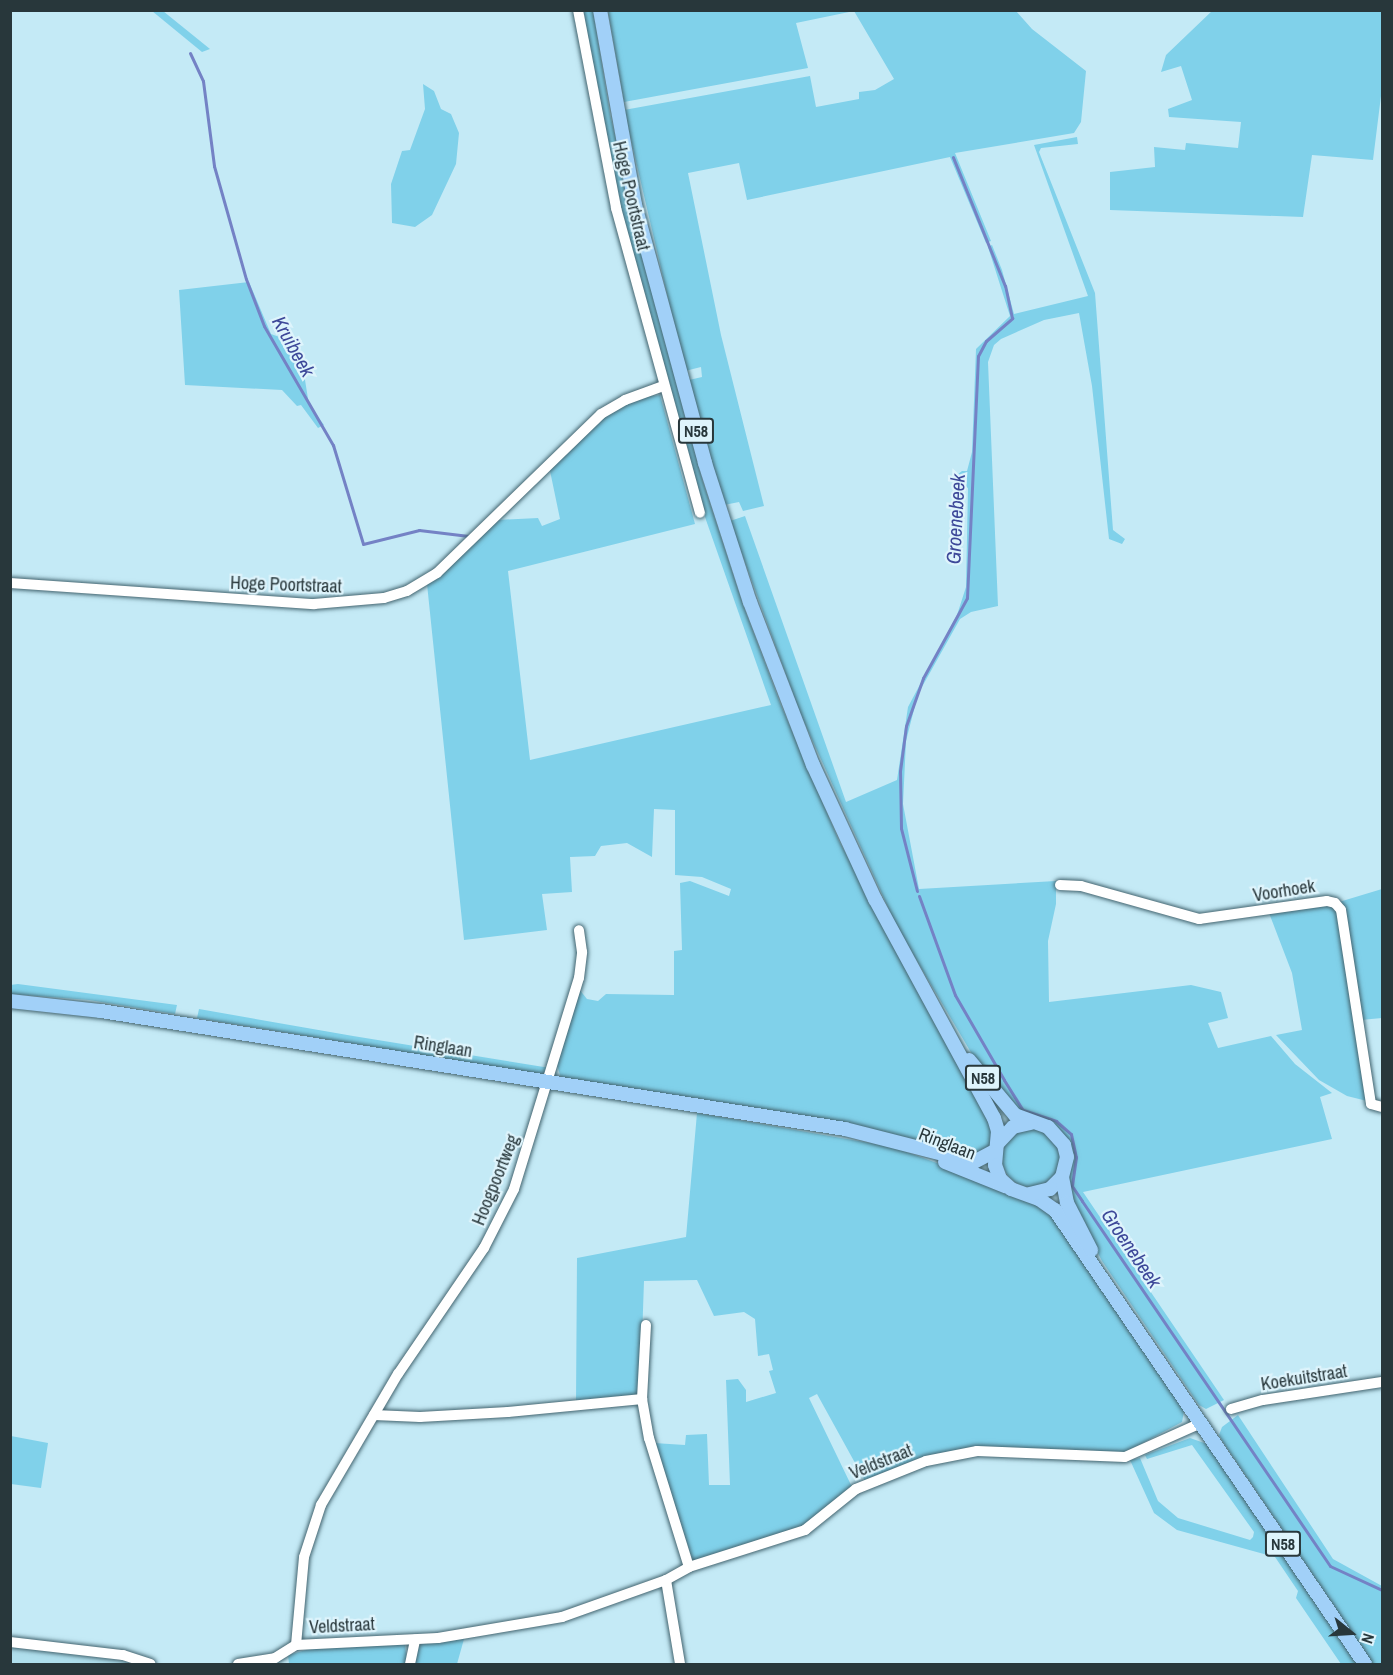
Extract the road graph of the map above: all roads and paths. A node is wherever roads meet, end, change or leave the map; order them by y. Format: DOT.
graph roads {
  1 [pos="578,10"];
  2 [pos="600,10"];
  3 [pos="663,386"];
  4 [pos="700,513"];
  5 [pos="10,583"];
  6 [pos="1060,885"];
  7 [pos="579,930"];
  8 [pos="10,1001"];
  9 [pos="940,1021"];
  10 [pos="549,1082"];
  11 [pos="1383,1107"];
  12 [pos="1036,1123"];
  13 [pos="870,1134"];
  14 [pos="996,1147"];
  15 [pos="1062,1177"];
  16 [pos="1011,1189"];
  17 [pos="1025,1195"];
  18 [pos="1119,1301"];
  19 [pos="646,1325"];
  20 [pos="1383,1382"];
  21 [pos="642,1399"];
  22 [pos="1231,1409"];
  23 [pos="374,1414"];
  24 [pos="1201,1423"];
  25 [pos="689,1567"];
  26 [pos="666,1580"];
  27 [pos="415,1640"];
  28 [pos="10,1642"];
  29 [pos="296,1645"];
  30 [pos="151,1665"];
  31 [pos="238,1665"];
  32 [pos="410,1665"];
  33 [pos="680,1665"];
  34 [pos="1365,1665"];
  1 -- 3 [label="street, Hoge Poortstraat"];
  2 -- 9 [label="main road, N58"];
  3 -- 4 [label="street, Hoge Poortstraat"];
  3 -- 5 [label="street, Hoge Poortstraat"];
  6 -- 11 [label="street, Voorhoek"];
  7 -- 10 [label="street, Hoogpoortweg"];
  8 -- 10 [label="main road, Ringlaan"];
  9 -- 12 [label="main road, N58"];
  9 -- 14 [label="main road, N58"];
  10 -- 13 [label="main road, Ringlaan"];
  10 -- 23 [label="street, Hoogpoortweg"];
  12 -- 14 [label="main road"];
  12 -- 15 [label="main road"];
  13 -- 14 [label="main road, Ringlaan"];
  13 -- 16 [label="main road, Ringlaan"];
  14 -- 16 [label="main road"];
  15 -- 17 [label="main road"];
  15 -- 18 [label="main road, N58"];
  16 -- 17 [label="main road"];
  17 -- 18 [label="main road, N58"];
  18 -- 24 [label="main road, N58"];
  19 -- 21 [label="street"];
  20 -- 22 [label="street, Koekuitstraat"];
  21 -- 23 [label="street"];
  21 -- 25 [label="street"];
  23 -- 29 [label="street, Hoogpoortweg"];
  24 -- 25 [label="street, Veldstraat"];
  24 -- 34 [label="main road, N58"];
  25 -- 26 [label="street, Veldstraat"];
  26 -- 27 [label="street, Veldstraat"];
  26 -- 33 [label="street"];
  27 -- 29 [label="street, Veldstraat"];
  27 -- 32 [label="street"];
  28 -- 30 [label="street"];
  29 -- 31 [label="street, Veldstraat"];
}
